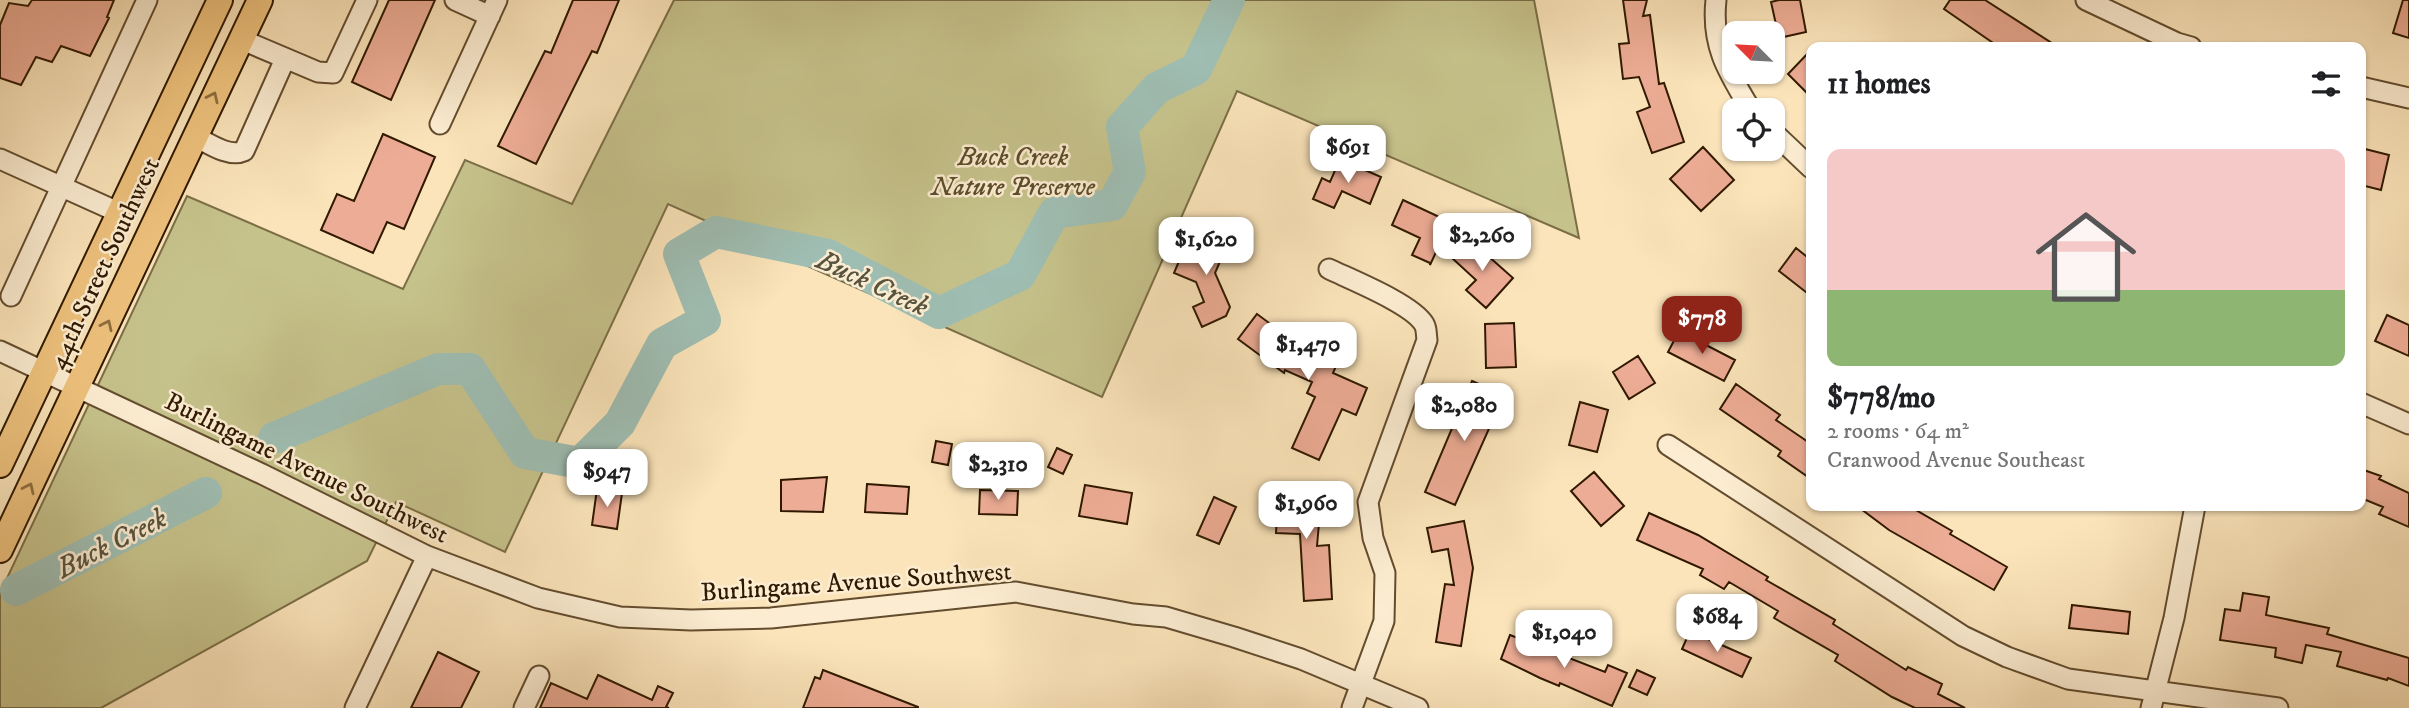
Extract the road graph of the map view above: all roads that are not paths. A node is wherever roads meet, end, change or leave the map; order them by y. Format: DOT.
graph roads {
  1 [pos="147,0"];
  2 [pos="219,0"];
  3 [pos="260,0"];
  4 [pos="366,0"];
  5 [pos="455,0"];
  6 [pos="1717,0"];
  7 [pos="2086,0"];
  8 [pos="493,8"];
  9 [pos="240,39"];
  10 [pos="2175,42"];
  11 [pos="285,59"];
  12 [pos="2366,88"];
  13 [pos="1744,98"];
  14 [pos="2409,98"];
  15 [pos="440,124"];
  16 [pos="194,136"];
  17 [pos="1785,143"];
  18 [pos="0,159"];
  19 [pos="1806,163"];
  20 [pos="60,186"];
  21 [pos="120,213"];
  22 [pos="1329,269"];
  23 [pos="11,296"];
  24 [pos="0,351"];
  25 [pos="45,372"];
  26 [pos="78,387"];
  27 [pos="2366,405"];
  28 [pos="2409,424"];
  29 [pos="1668,445"];
  30 [pos="0,465"];
  31 [pos="2194,511"];
  32 [pos="0,550"];
  33 [pos="427,556"];
  34 [pos="539,676"];
  35 [pos="1362,684"];
  36 [pos="2154,700"];
  37 [pos="355,708"];
  38 [pos="524,708"];
  39 [pos="1352,708"];
  40 [pos="1418,708"];
  41 [pos="2278,708"];
  1 -- 20 [label="street"];
  2 -- 21 [label="main road, 44th Street Southwest"];
  3 -- 9 [label="main road, 44th Street Southwest"];
  4 -- 11 [label="street"];
  5 -- 8 [label="street"];
  6 -- 13 [label="street"];
  7 -- 10 [label="street"];
  8 -- 15 [label="street"];
  9 -- 11 [label="street"];
  16 -- 9 [label="main road, 44th Street Southwest, one-way"];
  11 -- 16 [label="street"];
  12 -- 14 [label="street"];
  26 -- 16 [label="main road, 44th Street Southwest, one-way"];
  17 -- 19 [label="street"];
  18 -- 20 [label="street"];
  20 -- 21 [label="street"];
  20 -- 23 [label="street"];
  21 -- 25 [label="main road, 44th Street Southwest"];
  22 -- 35 [label="street"];
  24 -- 25 [label="street, Burlingame Avenue Southwest"];
  25 -- 26 [label="street, Burlingame Avenue Southwest"];
  25 -- 30 [label="main road, 44th Street Southwest"];
  32 -- 26 [label="main road, 44th Street Southwest, one-way"];
  26 -- 33 [label="street, Burlingame Avenue Southwest"];
  27 -- 28 [label="street"];
  29 -- 36 [label="street"];
  31 -- 36 [label="street"];
  33 -- 35 [label="street, Burlingame Avenue Southwest"];
  33 -- 37 [label="street"];
  34 -- 38 [label="street"];
  35 -- 39 [label="street"];
  35 -- 40 [label="street, Burlingame Avenue Southwest"];
  36 -- 41 [label="street"];
}
